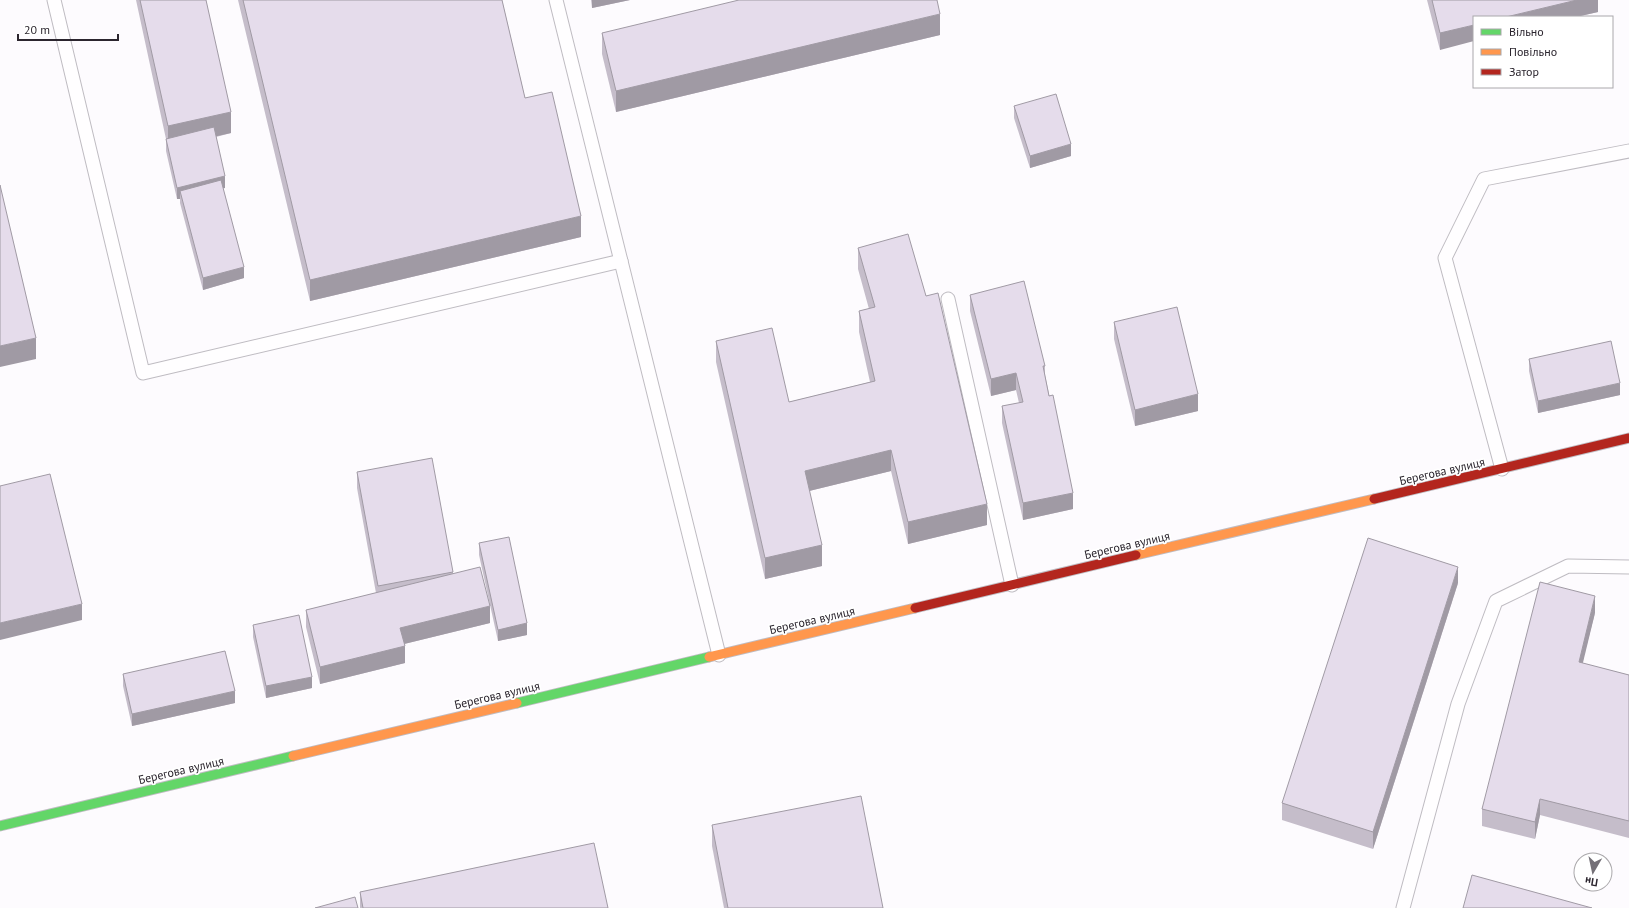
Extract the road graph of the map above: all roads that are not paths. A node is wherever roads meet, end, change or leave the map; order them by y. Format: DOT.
graph roads {
  1 [pos="54,0"];
  2 [pos="556,0"];
  3 [pos="1629,151"];
  4 [pos="621,260"];
  5 [pos="948,299"];
  6 [pos="1629,438"];
  7 [pos="1502,469"];
  8 [pos="1629,567"];
  9 [pos="1012,585"];
  10 [pos="719,655"];
  11 [pos="0,826"];
  12 [pos="1403,908"];
  1 -- 4 [label="lane"];
  2 -- 4 [label="lane"];
  3 -- 7 [label="lane"];
  4 -- 10 [label="lane"];
  5 -- 9 [label="lane"];
  6 -- 7 [label="street, Берегова вулиця"];
  7 -- 9 [label="street, Берегова вулиця"];
  8 -- 12 [label="lane"];
  9 -- 10 [label="street, Берегова вулиця"];
  10 -- 11 [label="street, Берегова вулиця"];
}
